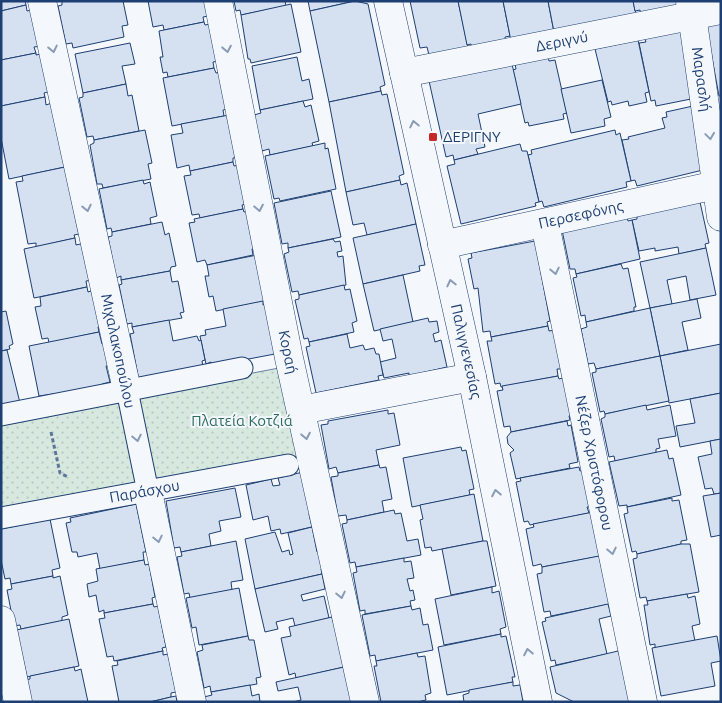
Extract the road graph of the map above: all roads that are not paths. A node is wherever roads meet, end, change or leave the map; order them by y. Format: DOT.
graph roads {
  1 [pos="42,1"];
  2 [pos="218,1"];
  3 [pos="388,1"];
  4 [pos="691,8"];
  5 [pos="721,10"];
  6 [pos="404,73"];
  7 [pos="719,184"];
  8 [pos="721,217"];
  9 [pos="545,224"];
  10 [pos="442,245"];
  11 [pos="242,368"];
  12 [pos="472,376"];
  13 [pos="127,390"];
  14 [pos="301,410"];
  15 [pos="1,415"];
  16 [pos="288,465"];
  17 [pos="148,492"];
  18 [pos="1,518"];
  19 [pos="1,620"];
  20 [pos="539,701"];
  21 [pos="18,702"];
  22 [pos="192,702"];
  23 [pos="365,702"];
  24 [pos="643,702"];
  1 -- 13 [label="street, Μιχαλακοπούλου, one-way"];
  2 -- 14 [label="street, Κοραή, one-way"];
  3 -- 6 [label="street, Παλιγγενεσίας"];
  4 -- 5 [label="street, Δεριγνύ"];
  4 -- 6 [label="street, Δεριγνύ"];
  4 -- 7 [label="street, Μαρασλή, one-way"];
  10 -- 6 [label="street, Παλιγγενεσίας, one-way"];
  7 -- 8 [label="street, Μαρασλή"];
  7 -- 9 [label="street, Περσεφόνης"];
  9 -- 10 [label="street, Περσεφόνης"];
  9 -- 24 [label="street, Nέζερ Χριστόφορου, one-way"];
  12 -- 10 [label="street, Παλιγγενεσίας, one-way"];
  11 -- 13 [label="street"];
  12 -- 14 [label="street"];
  20 -- 12 [label="street, Παλιγγενεσίας, one-way"];
  13 -- 15 [label="street"];
  13 -- 17 [label="street, Μιχαλακοπούλου, one-way"];
  14 -- 23 [label="street, Κοραή, one-way"];
  16 -- 17 [label="street, Παράσχου"];
  17 -- 18 [label="street, Παράσχου"];
  17 -- 22 [label="street, Μιχαλακοπούλου, one-way"];
  19 -- 21 [label="street"];
}
